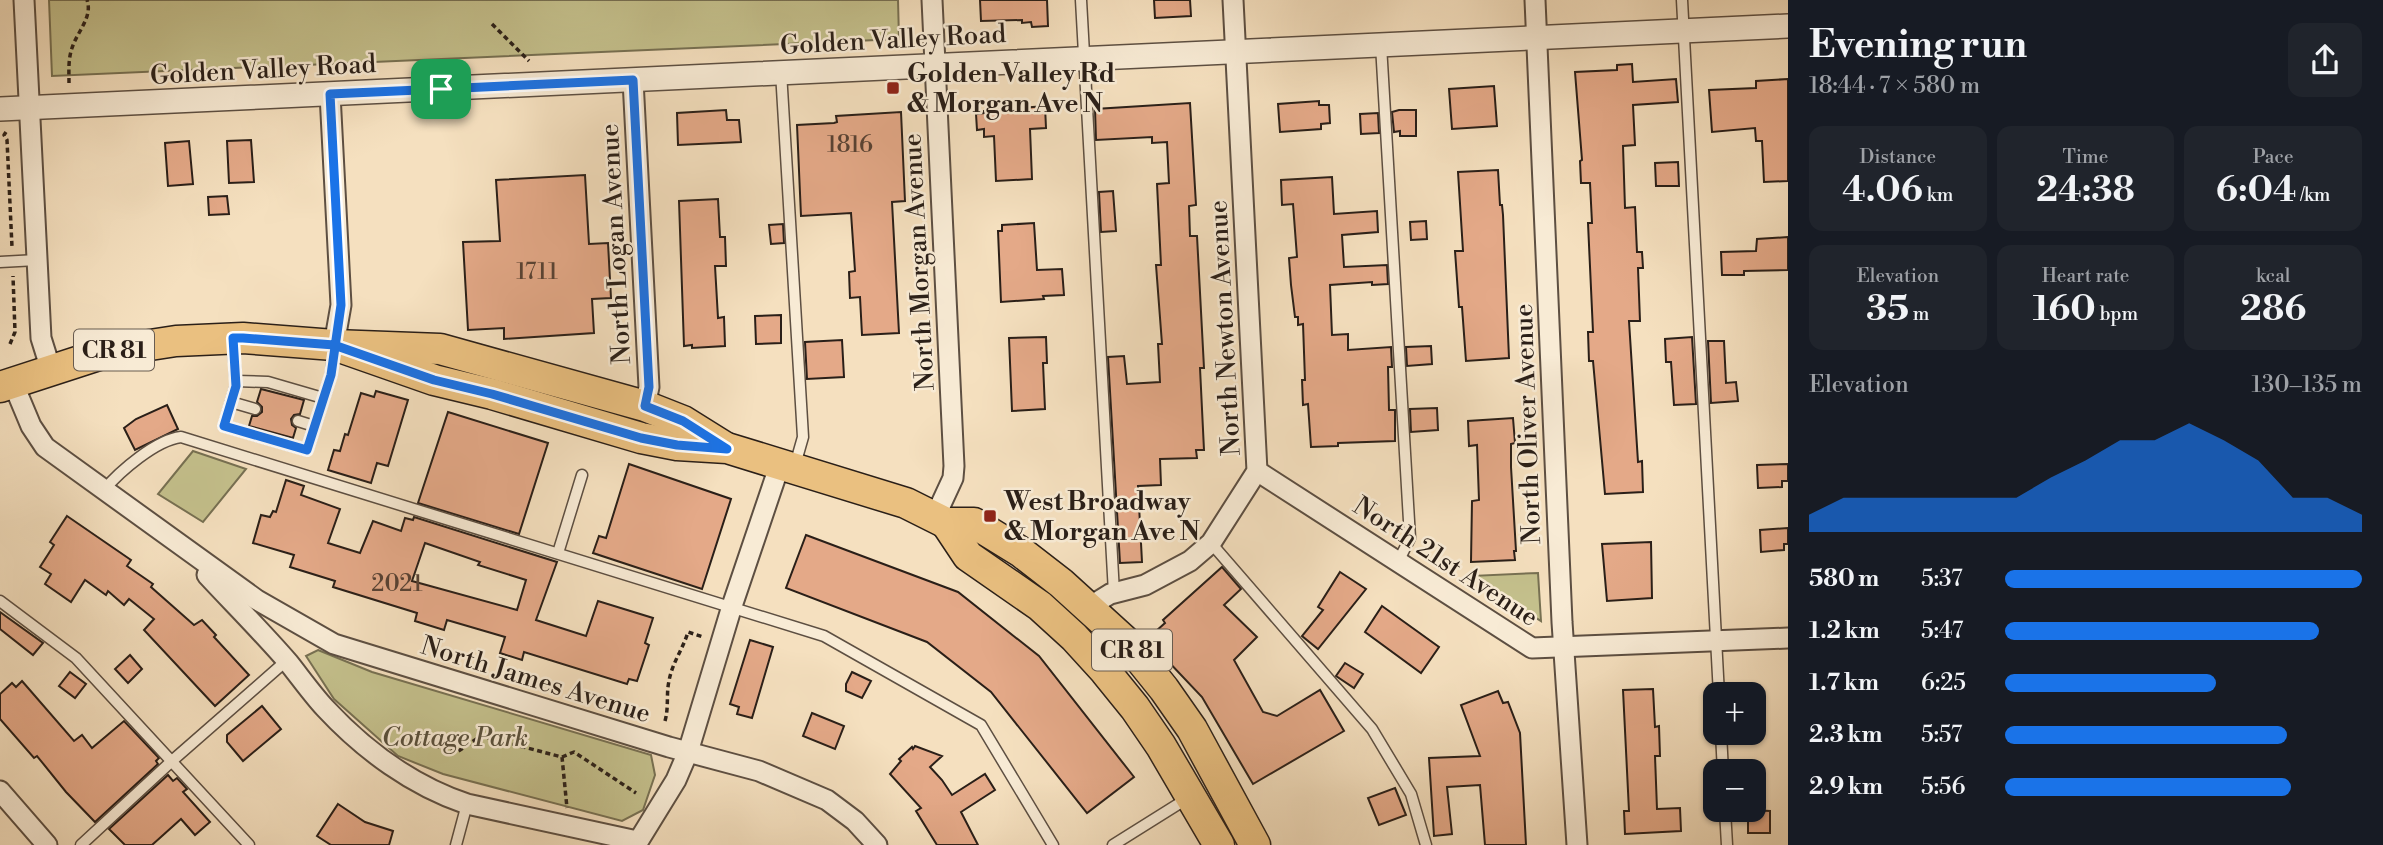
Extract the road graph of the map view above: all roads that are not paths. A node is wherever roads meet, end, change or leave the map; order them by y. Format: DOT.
graph roads {
  1 [pos="24,0"];
  2 [pos="932,0"];
  3 [pos="1081,0"];
  4 [pos="1233,0"];
  5 [pos="1535,0"];
  6 [pos="1682,0"];
  7 [pos="1788,26"];
  8 [pos="1684,31"];
  9 [pos="1536,37"];
  10 [pos="1381,44"];
  11 [pos="1236,51"];
  12 [pos="1083,58"];
  13 [pos="935,66"];
  14 [pos="781,72"];
  15 [pos="633,80"];
  16 [pos="330,94"];
  17 [pos="30,108"];
  18 [pos="0,109"];
  19 [pos="37,260"];
  20 [pos="0,262"];
  21 [pos="233,338"];
  22 [pos="334,345"];
  23 [pos="51,370"];
  24 [pos="236,381"];
  25 [pos="7,385"];
  26 [pos="323,398"];
  27 [pos="231,402"];
  28 [pos="645,406"];
  29 [pos="255,408"];
  30 [pos="298,421"];
  31 [pos="314,426"];
  32 [pos="727,449"];
  33 [pos="787,466"];
  34 [pos="1257,471"];
  35 [pos="582,475"];
  36 [pos="103,491"];
  37 [pos="940,520"];
  38 [pos="1211,543"];
  39 [pos="183,549"];
  40 [pos="558,553"];
  41 [pos="1398,562"];
  42 [pos="1102,600"];
  43 [pos="0,601"];
  44 [pos="732,606"];
  45 [pos="1788,638"];
  46 [pos="1716,641"];
  47 [pos="1563,648"];
  48 [pos="286,661"];
  49 [pos="1718,682"];
  50 [pos="688,752"];
  51 [pos="173,760"];
  52 [pos="0,791"];
  53 [pos="1191,796"];
  54 [pos="467,804"];
  55 [pos="1726,822"];
  56 [pos="637,843"];
  57 [pos="47,845"];
  58 [pos="81,845"];
  59 [pos="249,845"];
  60 [pos="456,845"];
  61 [pos="877,845"];
  62 [pos="1053,845"];
  63 [pos="1113,845"];
  64 [pos="1219,845"];
  65 [pos="1255,845"];
  66 [pos="1426,845"];
  67 [pos="1577,845"];
  68 [pos="1727,845"];
  1 -- 17 [label="street"];
  2 -- 13 [label="street, North Morgan Avenue"];
  3 -- 12 [label="lane"];
  4 -- 11 [label="street, North Newton Avenue"];
  5 -- 9 [label="street, North Oliver Avenue"];
  6 -- 8 [label="lane"];
  7 -- 8 [label="street, Golden Valley Road"];
  8 -- 9 [label="street, Golden Valley Road"];
  8 -- 46 [label="lane"];
  9 -- 10 [label="street, Golden Valley Road"];
  9 -- 47 [label="street, North Oliver Avenue"];
  10 -- 11 [label="street, Golden Valley Road"];
  10 -- 41 [label="lane"];
  11 -- 12 [label="street, Golden Valley Road"];
  11 -- 34 [label="street, North Newton Avenue"];
  12 -- 13 [label="street, Golden Valley Road"];
  12 -- 42 [label="lane"];
  13 -- 14 [label="street, Golden Valley Road"];
  13 -- 37 [label="street, North Morgan Avenue"];
  14 -- 15 [label="street, Golden Valley Road"];
  14 -- 33 [label="lane"];
  15 -- 16 [label="street, Golden Valley Road"];
  15 -- 28 [label="street, North Logan Avenue"];
  16 -- 17 [label="street, Golden Valley Road"];
  16 -- 22 [label="street"];
  17 -- 18 [label="street, Golden Valley Road"];
  17 -- 19 [label="street"];
  19 -- 20 [label="lane"];
  19 -- 23 [label="street"];
  21 -- 22 [label="main road, CR 81"];
  21 -- 23 [label="main road, CR 81"];
  21 -- 24 [label="lane"];
  22 -- 26 [label="lane"];
  22 -- 28 [label="main road, CR 81"];
  22 -- 32 [label="main road, CR 81"];
  23 -- 25 [label="main road, CR 81"];
  24 -- 26 [label="lane"];
  24 -- 27 [label="lane"];
  25 -- 36 [label="street, North James Avenue"];
  26 -- 31 [label="lane"];
  27 -- 29 [label="lane"];
  27 -- 31 [label="lane"];
  28 -- 32 [label="main road, CR 81"];
  30 -- 31 [label="lane"];
  32 -- 33 [label="main road, CR 81"];
  33 -- 37 [label="main road, CR 81"];
  33 -- 44 [label="street"];
  34 -- 38 [label="street, North Newton Avenue"];
  34 -- 41 [label="street, North 21st Avenue"];
  35 -- 40 [label="lane"];
  36 -- 39 [label="street, North James Avenue"];
  36 -- 40 [label="lane"];
  37 -- 42 [label="main road, CR 81"];
  37 -- 53 [label="main road, CR 81"];
  38 -- 42 [label="street, North Newton Avenue"];
  38 -- 66 [label="lane"];
  39 -- 48 [label="street, North James Avenue"];
  39 -- 50 [label="street, North James Avenue"];
  40 -- 44 [label="lane"];
  41 -- 47 [label="street, North 21st Avenue"];
  42 -- 65 [label="main road, CR 81"];
  43 -- 51 [label="lane"];
  44 -- 50 [label="street"];
  44 -- 62 [label="lane"];
  45 -- 46 [label="street, North 21st Avenue"];
  46 -- 47 [label="street, North 21st Avenue"];
  46 -- 49 [label="lane"];
  47 -- 67 [label="street, North Oliver Avenue"];
  48 -- 51 [label="lane"];
  48 -- 54 [label="street, North James Avenue"];
  50 -- 56 [label="street"];
  50 -- 61 [label="street, North James Avenue"];
  51 -- 58 [label="lane"];
  51 -- 59 [label="lane"];
  52 -- 57 [label="street"];
  53 -- 63 [label="lane"];
  53 -- 64 [label="main road, CR 81"];
  54 -- 56 [label="street, North James Avenue"];
  54 -- 60 [label="lane"];
  55 -- 68 [label="lane"];
}
